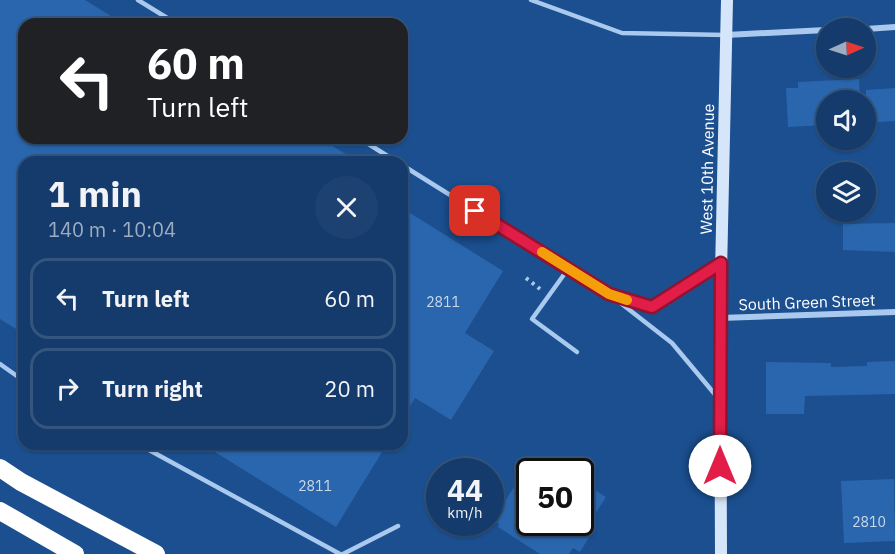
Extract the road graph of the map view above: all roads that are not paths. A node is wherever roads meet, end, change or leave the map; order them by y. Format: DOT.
graph roads {
  1 [pos="138,0"];
  2 [pos="531,0"];
  3 [pos="727,0"];
  4 [pos="167,18"];
  5 [pos="895,27"];
  6 [pos="876,28"];
  7 [pos="816,30"];
  8 [pos="726,35"];
  9 [pos="369,144"];
  10 [pos="388,156"];
  11 [pos="408,169"];
  12 [pos="721,263"];
  13 [pos="568,269"];
  14 [pos="609,294"];
  15 [pos="895,312"];
  16 [pos="720,318"];
  17 [pos="577,352"];
  18 [pos="0,364"];
  19 [pos="18,377"];
  20 [pos="720,400"];
  21 [pos="149,450"];
  22 [pos="0,468"];
  23 [pos="0,511"];
  24 [pos="398,526"];
  25 [pos="75,554"];
  26 [pos="156,554"];
  27 [pos="341,554"];
  28 [pos="721,554"];
  1 -- 4 [label="lane"];
  2 -- 8 [label="lane"];
  3 -- 8 [label="main road, West 10th Avenue"];
  5 -- 6 [label="street"];
  7 -- 8 [label="street"];
  8 -- 12 [label="main road, West 10th Avenue"];
  9 -- 10 [label="lane"];
  11 -- 13 [label="lane"];
  12 -- 14 [label="lane"];
  12 -- 16 [label="main road, West 10th Avenue"];
  13 -- 14 [label="lane"];
  13 -- 17 [label="lane"];
  14 -- 20 [label="lane"];
  15 -- 16 [label="street, South Green Street"];
  16 -- 20 [label="main road, West 10th Avenue"];
  18 -- 19 [label="lane"];
  20 -- 28 [label="main road, West 10th Avenue"];
  21 -- 27 [label="lane"];
  22 -- 26 [label="highway"];
  23 -- 25 [label="highway"];
  24 -- 27 [label="lane"];
}
